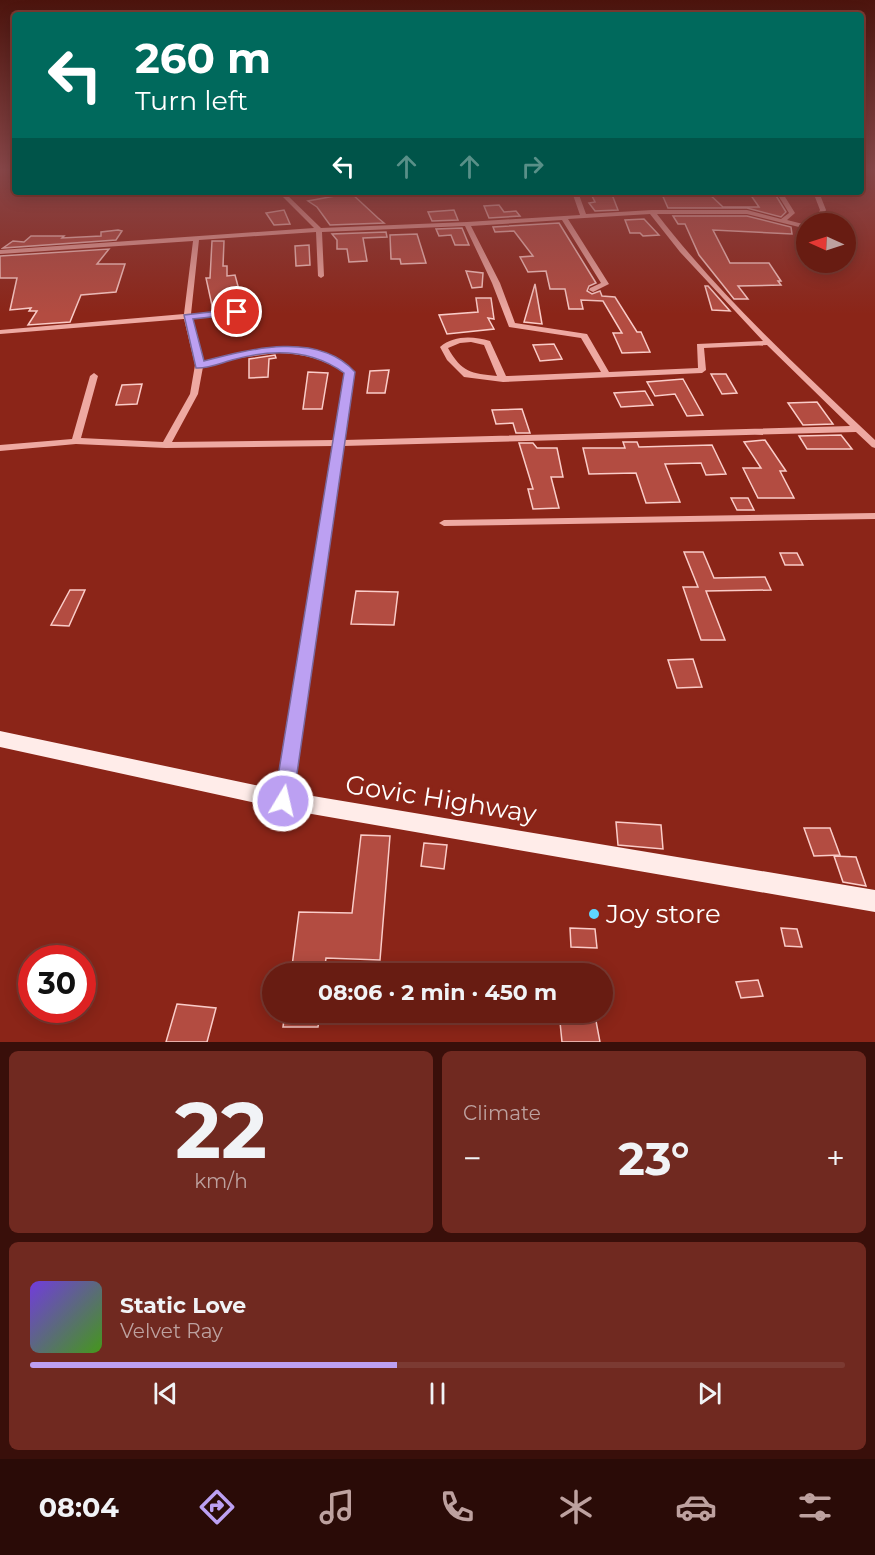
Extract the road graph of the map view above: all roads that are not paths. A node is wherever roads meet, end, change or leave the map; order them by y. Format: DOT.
graph roads {
  1 [pos="306,217"];
  2 [pos="563,217"];
  3 [pos="570,217"];
  4 [pos="656,217"];
  5 [pos="765,217"];
  6 [pos="787,217"];
  7 [pos="782,221"];
  8 [pos="467,224"];
  9 [pos="796,224"];
  10 [pos="319,230"];
  11 [pos="196,240"];
  12 [pos="0,252"];
  13 [pos="321,276"];
  14 [pos="593,290"];
  15 [pos="237,312"];
  16 [pos="187,317"];
  17 [pos="0,332"];
  18 [pos="769,342"];
  19 [pos="199,365"];
  20 [pos="607,375"];
  21 [pos="94,376"];
  22 [pos="503,379"];
  23 [pos="856,429"];
  24 [pos="76,441"];
  25 [pos="338,443"];
  26 [pos="166,445"];
  27 [pos="875,445"];
  28 [pos="0,448"];
  29 [pos="875,516"];
  30 [pos="444,523"];
  31 [pos="0,739"];
  32 [pos="283,801"];
  33 [pos="875,901"];
  1 -- 10 [label="street"];
  2 -- 3 [label="street"];
  2 -- 8 [label="street"];
  2 -- 14 [label="street"];
  4 -- 18 [label="street"];
  5 -- 7 [label="street"];
  6 -- 7 [label="street"];
  7 -- 9 [label="street"];
  8 -- 10 [label="street"];
  8 -- 20 [label="street"];
  10 -- 11 [label="street"];
  10 -- 13 [label="street"];
  11 -- 12 [label="street"];
  11 -- 16 [label="street"];
  15 -- 16 [label="street"];
  16 -- 17 [label="street"];
  16 -- 19 [label="street"];
  18 -- 20 [label="street"];
  18 -- 23 [label="street"];
  19 -- 25 [label="street"];
  19 -- 26 [label="street"];
  20 -- 22 [label="street"];
  21 -- 24 [label="street"];
  22 -- 22 [label="street"];
  23 -- 25 [label="street"];
  23 -- 27 [label="street"];
  24 -- 26 [label="street"];
  24 -- 28 [label="street"];
  25 -- 26 [label="street"];
  25 -- 32 [label="street"];
  29 -- 30 [label="street"];
  31 -- 32 [label="main road, Govic Highway"];
  32 -- 33 [label="main road, Govic Highway"];
}
